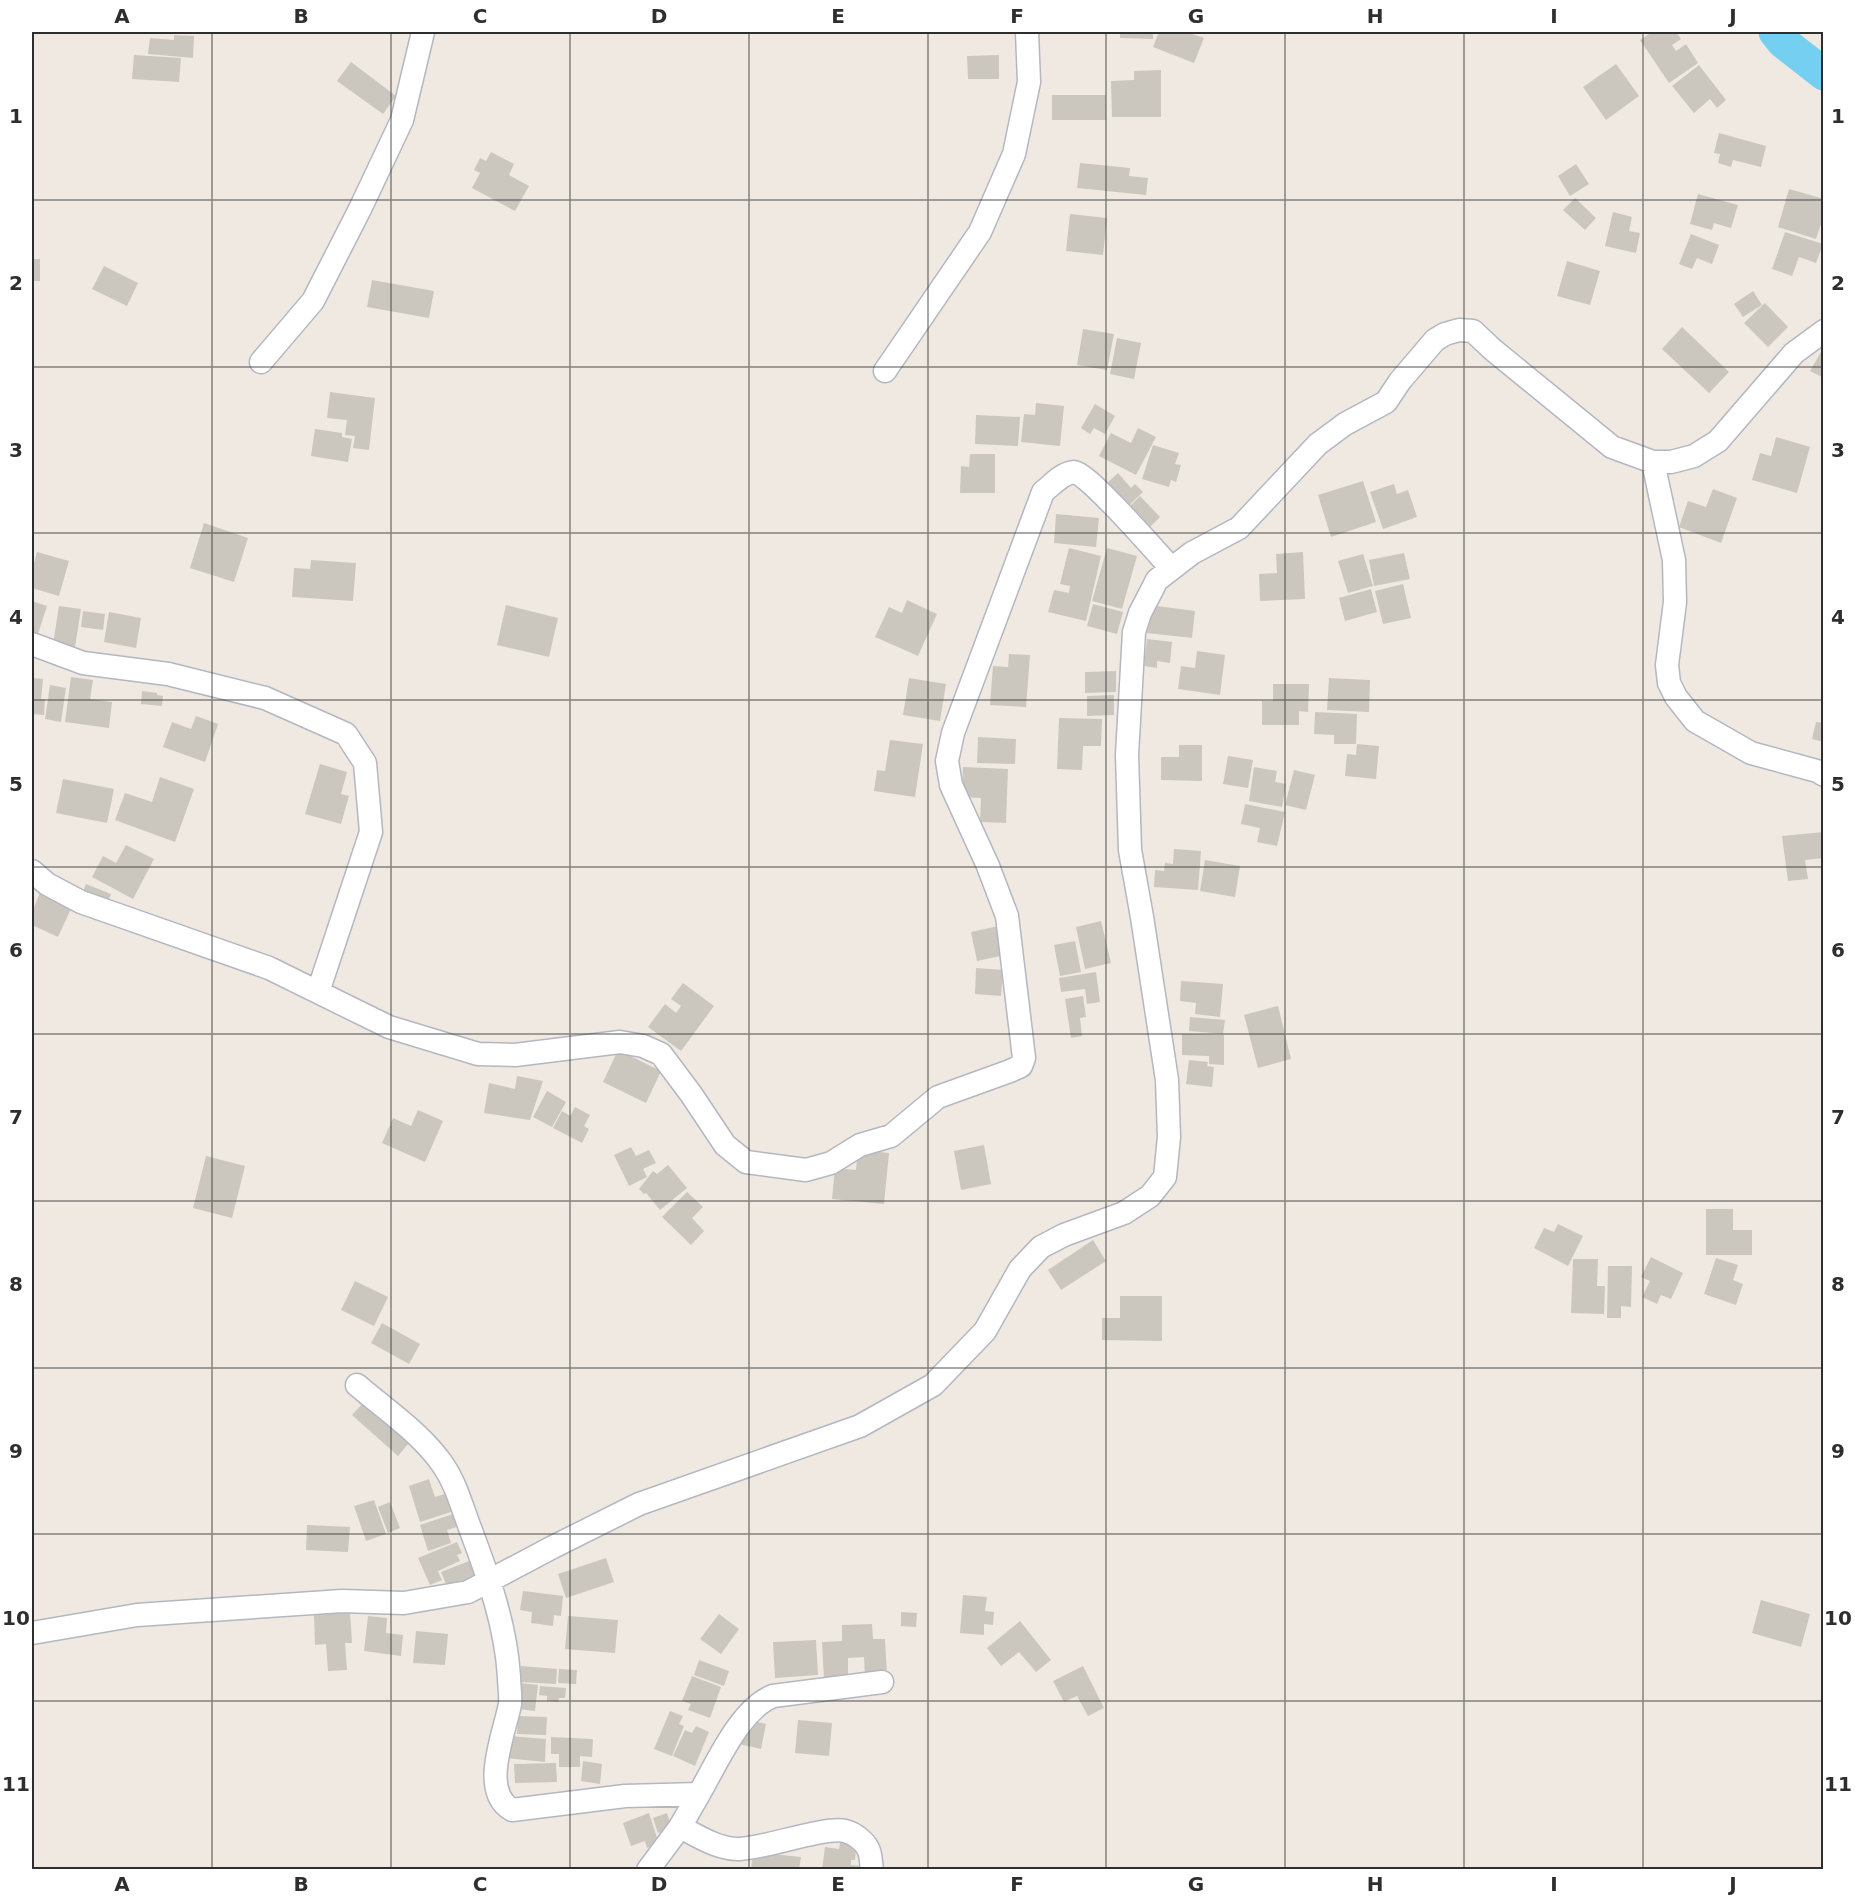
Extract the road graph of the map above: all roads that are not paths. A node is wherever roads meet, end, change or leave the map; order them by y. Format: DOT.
graph roads {
  1 [pos="423,32"];
  2 [pos="1027,32"];
  3 [pos="1823,329"];
  4 [pos="261,362"];
  5 [pos="885,371"];
  6 [pos="1653,462"];
  7 [pos="1171,567"];
  8 [pos="32,645"];
  9 [pos="1824,775"];
  10 [pos="32,871"];
  11 [pos="318,992"];
  12 [pos="357,1385"];
  13 [pos="489,1581"];
  14 [pos="32,1633"];
  15 [pos="882,1682"];
  16 [pos="699,1794"];
  17 [pos="680,1827"];
  18 [pos="648,1869"];
  19 [pos="872,1869"];
  1 -- 4 [label="street"];
  2 -- 5 [label="street"];
  3 -- 6 [label="street"];
  6 -- 7 [label="street"];
  6 -- 9 [label="street"];
  7 -- 11 [label="street"];
  7 -- 13 [label="street"];
  8 -- 11 [label="street"];
  10 -- 11 [label="street"];
  12 -- 13 [label="street"];
  13 -- 14 [label="street"];
  13 -- 16 [label="street"];
  15 -- 16 [label="street"];
  16 -- 17 [label="street"];
  17 -- 18 [label="street"];
  17 -- 19 [label="street"];
}
